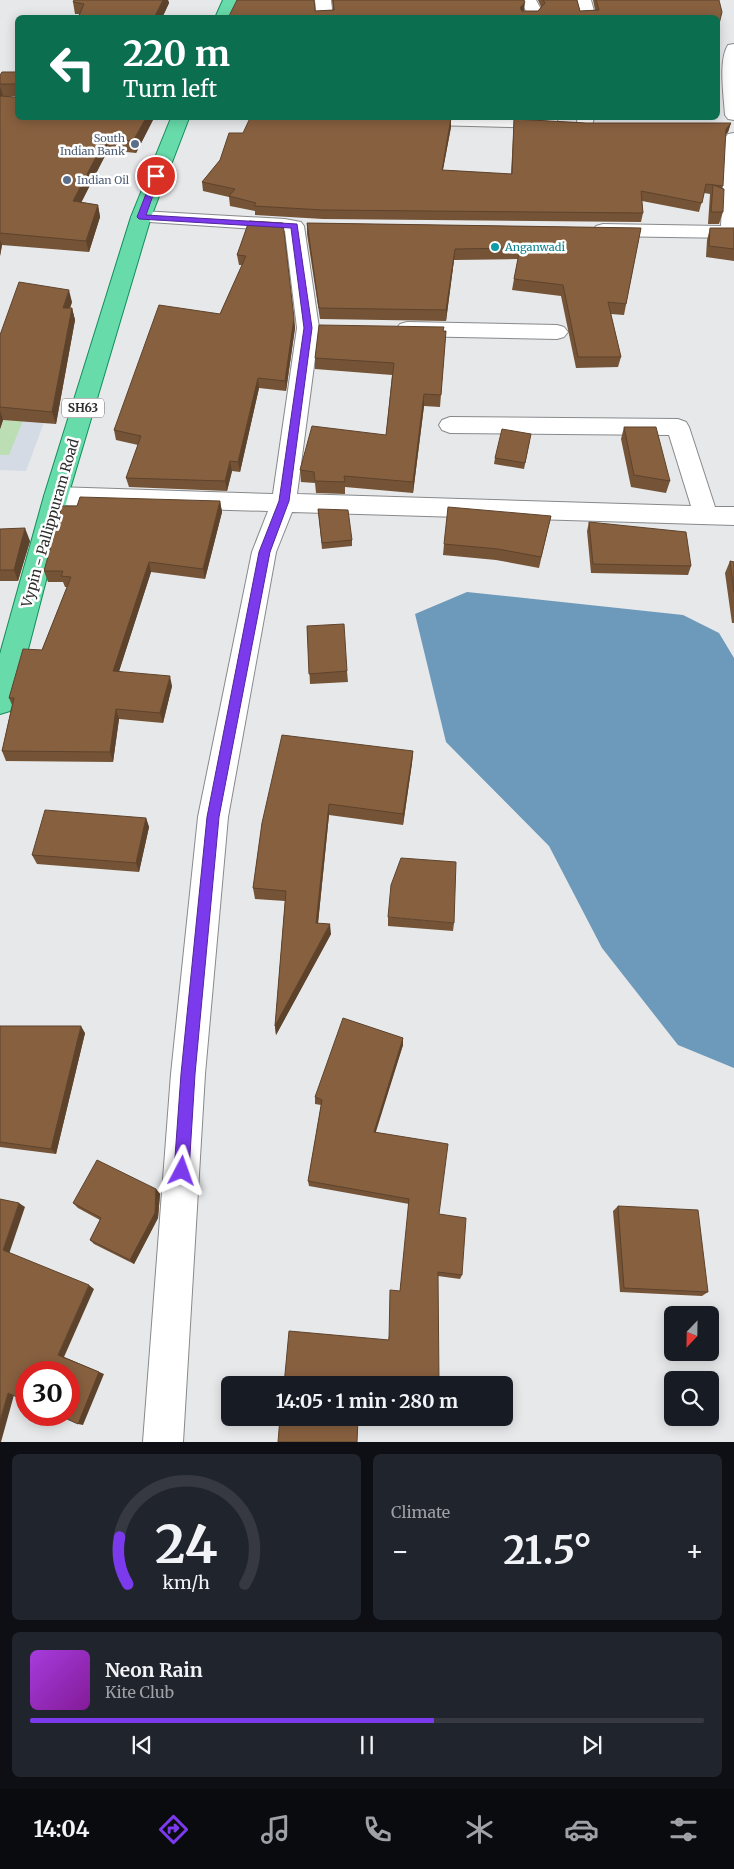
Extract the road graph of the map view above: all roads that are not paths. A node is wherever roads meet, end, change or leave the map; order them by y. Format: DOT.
graph roads {
  1 [pos="230,0"];
  2 [pos="323,0"];
  3 [pos="528,0"];
  4 [pos="583,0"];
  5 [pos="224,15"];
  6 [pos="325,15"];
  7 [pos="531,15"];
  8 [pos="587,15"];
  9 [pos="734,49"];
  10 [pos="734,115"];
  11 [pos="179,120"];
  12 [pos="458,120"];
  13 [pos="586,121"];
  14 [pos="716,124"];
  15 [pos="734,124"];
  16 [pos="604,125"];
  17 [pos="734,138"];
  18 [pos="141,217"];
  19 [pos="586,230"];
  20 [pos="733,232"];
  21 [pos="388,329"];
  22 [pos="558,332"];
  23 [pos="450,425"];
  24 [pos="56,496"];
  25 [pos="284,501"];
  26 [pos="705,514"];
  27 [pos="734,516"];
  28 [pos="0,703"];
  29 [pos="163,1442"];
  1 -- 5 [label="main road"];
  2 -- 6 [label="street"];
  3 -- 7 [label="street"];
  4 -- 8 [label="street"];
  9 -- 10 [label="street"];
  11 -- 18 [label="main road, Vypin - Pallippuram Road / SH63"];
  12 -- 13 [label="street"];
  13 -- 16 [label="street"];
  14 -- 15 [label="street"];
  17 -- 20 [label="street"];
  18 -- 24 [label="main road, Vypin - Pallippuram Road / SH63"];
  18 -- 25 [label="street"];
  19 -- 20 [label="street"];
  21 -- 22 [label="street"];
  23 -- 26 [label="street"];
  24 -- 25 [label="street"];
  24 -- 28 [label="main road, Vypin - Pallippuram Road / SH63"];
  25 -- 26 [label="street"];
  25 -- 29 [label="street"];
  26 -- 27 [label="street"];
}
